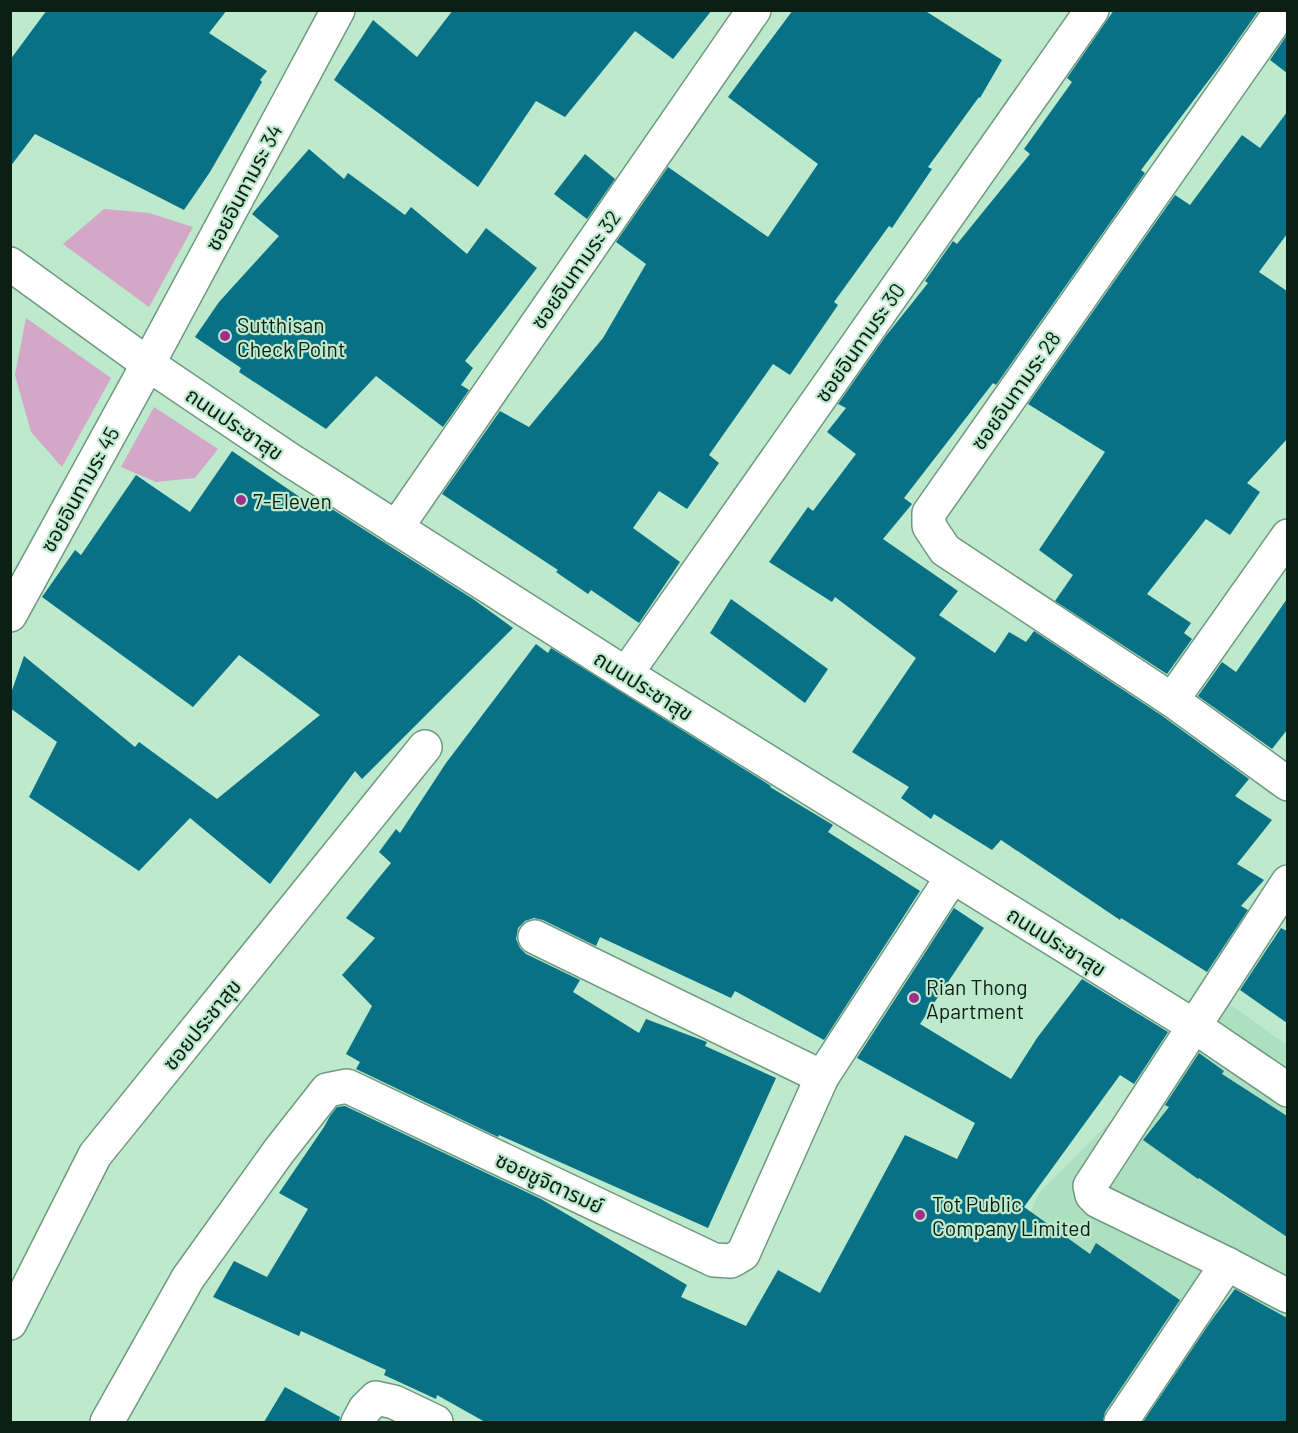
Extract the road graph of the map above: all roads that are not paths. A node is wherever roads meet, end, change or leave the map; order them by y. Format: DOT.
graph roads {
  1 [pos="338,10"];
  2 [pos="754,10"];
  3 [pos="1092,10"];
  4 [pos="1282,10"];
  5 [pos="10,264"];
  6 [pos="148,364"];
  7 [pos="396,528"];
  8 [pos="1287,536"];
  9 [pos="10,615"];
  10 [pos="626,674"];
  11 [pos="1172,700"];
  12 [pos="425,747"];
  13 [pos="1287,784"];
  14 [pos="952,877"];
  15 [pos="1287,882"];
  16 [pos="535,937"];
  17 [pos="1194,1026"];
  18 [pos="822,1077"];
  19 [pos="1287,1090"];
  20 [pos="1227,1264"];
  21 [pos="1287,1296"];
  22 [pos="10,1323"];
  23 [pos="107,1422"];
  24 [pos="358,1422"];
  25 [pos="435,1422"];
  26 [pos="1121,1422"];
  1 -- 6 [label="street, ซอยอินทามระ 34"];
  2 -- 7 [label="street, ซอยอินทามระ 32"];
  3 -- 10 [label="street, ซอยอินทามระ 30"];
  4 -- 11 [label="street, ซอยอินทามระ 28"];
  5 -- 6 [label="street, ถนนประชาสุข"];
  6 -- 7 [label="street, ถนนประชาสุข"];
  6 -- 9 [label="street, ซอยอินทามระ 45"];
  7 -- 10 [label="street, ถนนประชาสุข"];
  8 -- 11 [label="street"];
  10 -- 14 [label="street, ถนนประชาสุข"];
  11 -- 13 [label="street, ซอยอินทามระ 28"];
  12 -- 22 [label="street, ซอยประชาสุข"];
  14 -- 17 [label="street, ถนนประชาสุข"];
  14 -- 18 [label="street, ซอยชูจิตารมย์"];
  15 -- 17 [label="street"];
  16 -- 18 [label="street"];
  17 -- 19 [label="street, ถนนประชาสุข"];
  17 -- 20 [label="street"];
  18 -- 23 [label="street, ซอยชูจิตารมย์"];
  20 -- 21 [label="street"];
  20 -- 26 [label="street"];
  24 -- 25 [label="street"];
}
